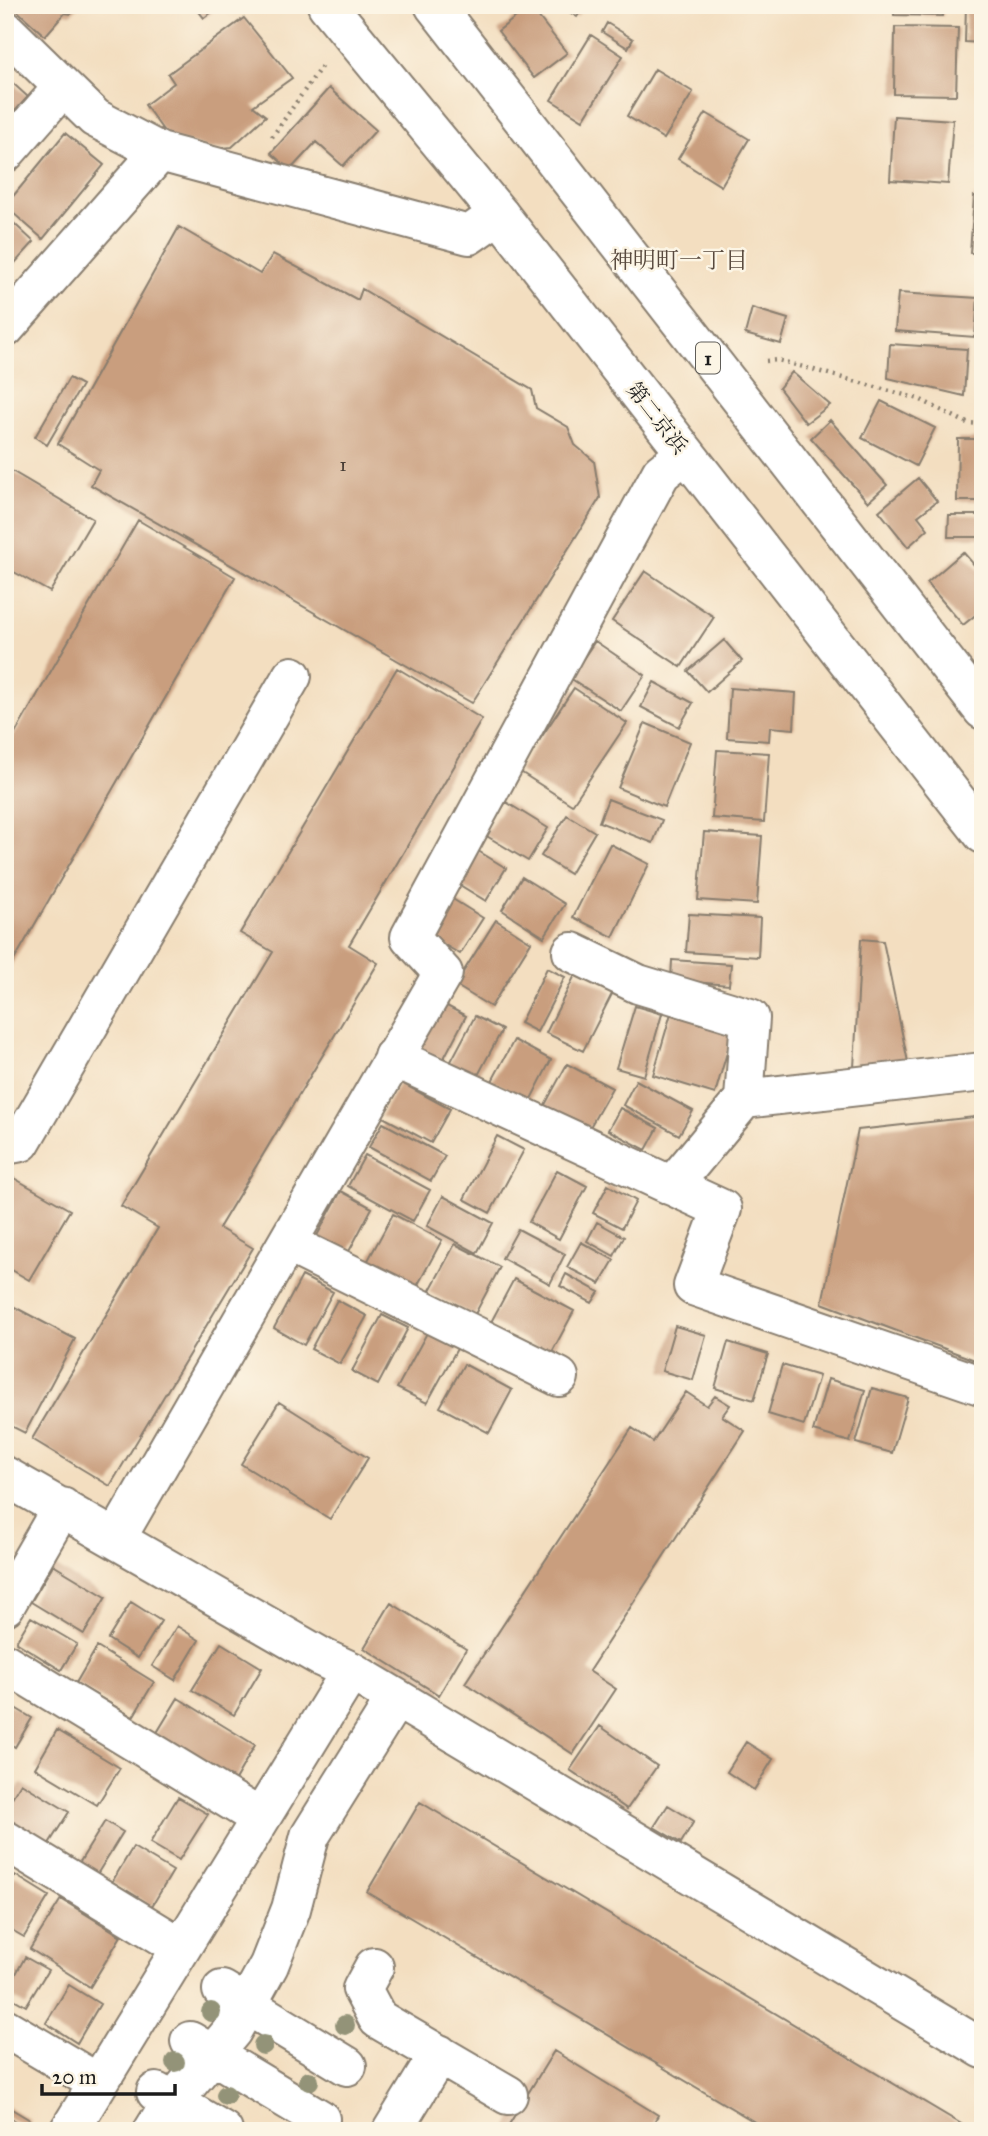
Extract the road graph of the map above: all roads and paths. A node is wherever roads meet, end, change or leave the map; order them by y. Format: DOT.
graph roads {
  1 [pos="433,5"];
  2 [pos="337,17"];
  3 [pos="5,30"];
  4 [pos="63,87"];
  5 [pos="160,152"];
  6 [pos="5,153"];
  7 [pos="245,175"];
  8 [pos="499,214"];
  9 [pos="5,328"];
  10 [pos="713,364"];
  11 [pos="983,424"];
  12 [pos="685,454"];
  13 [pos="292,676"];
  14 [pos="983,710"];
  15 [pos="983,834"];
  16 [pos="572,952"];
  17 [pos="393,1057"];
  18 [pos="983,1072"];
  19 [pos="744,1099"];
  20 [pos="5,1145"];
  21 [pos="672,1186"];
  22 [pos="287,1242"];
  23 [pos="559,1377"];
  24 [pos="983,1386"];
  25 [pos="5,1476"];
  26 [pos="62,1507"];
  27 [pos="116,1538"];
  28 [pos="5,1606"];
  29 [pos="5,1663"];
  30 [pos="351,1671"];
  31 [pos="396,1698"];
  32 [pos="260,1818"];
  33 [pos="5,1840"];
  34 [pos="181,1947"];
  35 [pos="374,1967"];
  36 [pos="235,1997"];
  37 [pos="5,2028"];
  38 [pos="202,2047"];
  39 [pos="983,2049"];
  40 [pos="439,2054"];
  41 [pos="348,2066"];
  42 [pos="98,2084"];
  43 [pos="508,2095"];
  44 [pos="161,2108"];
  45 [pos="320,2119"];
  46 [pos="69,2131"];
  47 [pos="223,2131"];
  48 [pos="392,2131"];
  1 -- 10 [label="main road, 1"];
  2 -- 7 [label="path"];
  2 -- 8 [label="main road, 第二京浜"];
  3 -- 4 [label="main road"];
  4 -- 5 [label="main road"];
  4 -- 6 [label="main road"];
  5 -- 7 [label="main road"];
  5 -- 9 [label="main road"];
  7 -- 8 [label="main road"];
  8 -- 12 [label="main road, 第二京浜"];
  10 -- 11 [label="path"];
  10 -- 14 [label="main road, 1"];
  12 -- 15 [label="main road, 第二京浜"];
  12 -- 17 [label="main road"];
  13 -- 20 [label="main road"];
  16 -- 19 [label="main road"];
  17 -- 21 [label="main road"];
  17 -- 22 [label="main road"];
  18 -- 19 [label="main road"];
  19 -- 21 [label="main road"];
  21 -- 24 [label="main road"];
  22 -- 23 [label="main road"];
  22 -- 27 [label="main road"];
  25 -- 26 [label="main road"];
  26 -- 27 [label="main road"];
  26 -- 28 [label="main road"];
  27 -- 30 [label="main road"];
  29 -- 32 [label="main road"];
  30 -- 31 [label="main road"];
  30 -- 32 [label="main road"];
  31 -- 36 [label="main road"];
  31 -- 39 [label="main road"];
  32 -- 34 [label="main road"];
  33 -- 34 [label="main road"];
  34 -- 42 [label="main road"];
  35 -- 40 [label="main road"];
  36 -- 38 [label="main road"];
  36 -- 41 [label="main road"];
  37 -- 42 [label="main road"];
  38 -- 44 [label="main road"];
  38 -- 45 [label="main road"];
  40 -- 43 [label="main road"];
  40 -- 48 [label="main road"];
  42 -- 46 [label="main road"];
  44 -- 47 [label="main road"];
}
